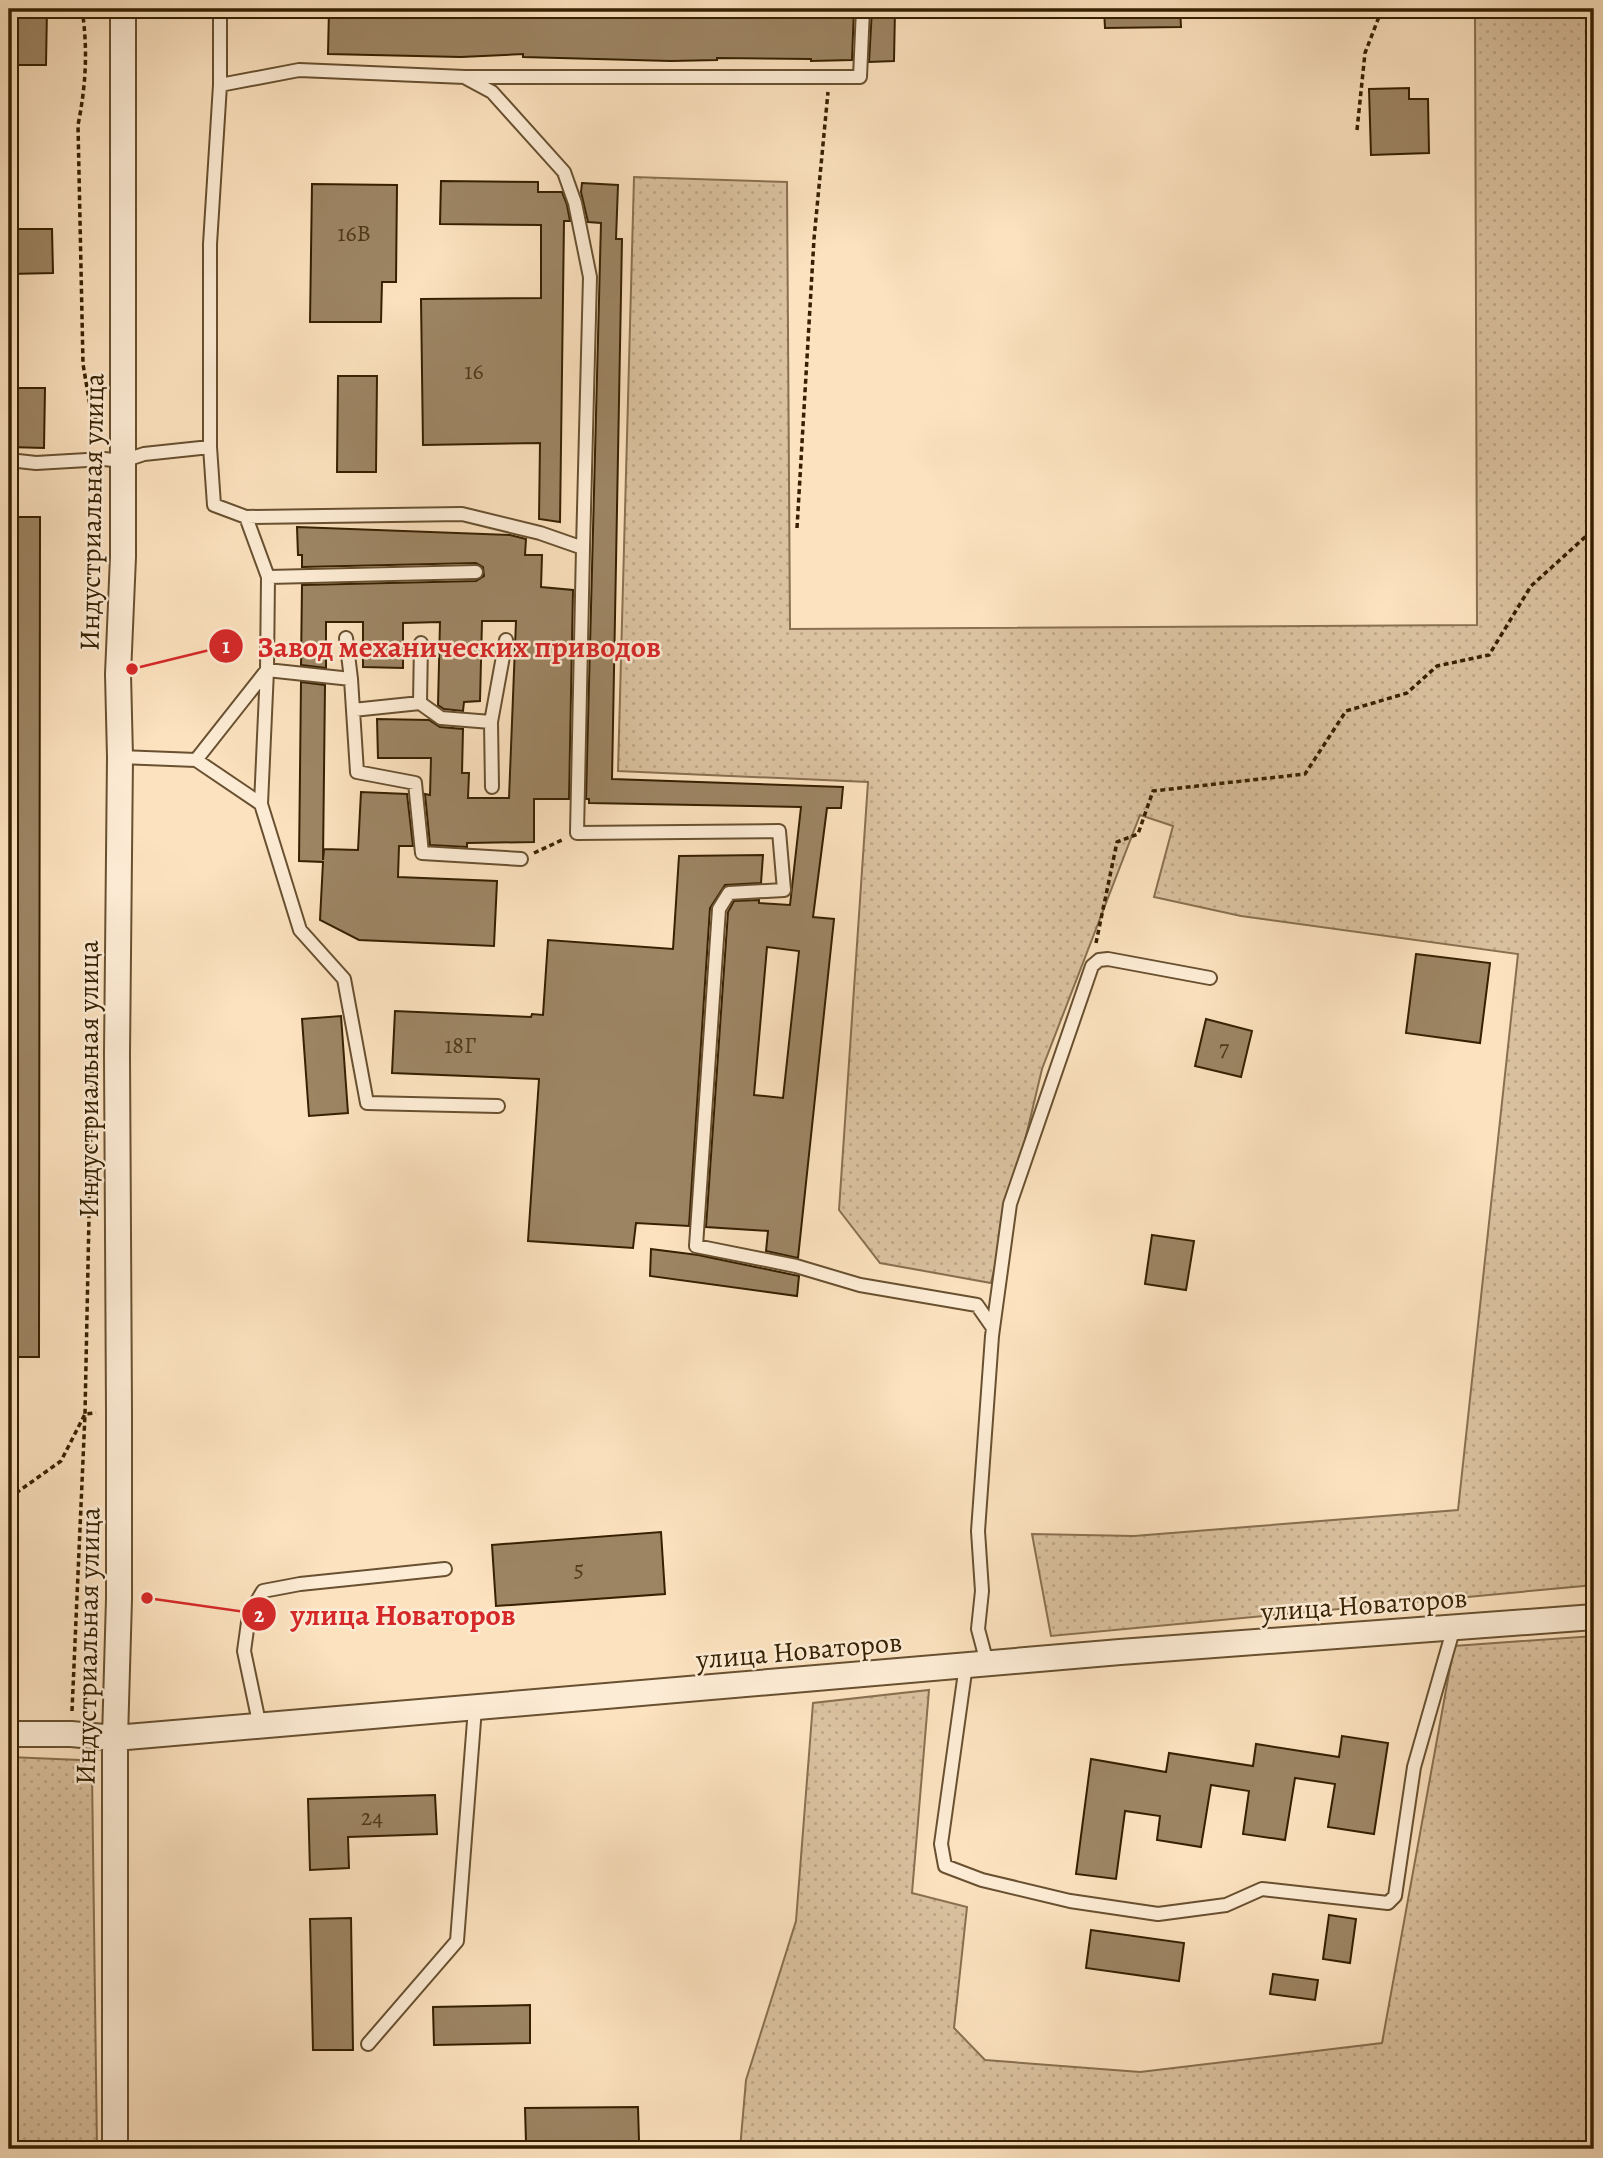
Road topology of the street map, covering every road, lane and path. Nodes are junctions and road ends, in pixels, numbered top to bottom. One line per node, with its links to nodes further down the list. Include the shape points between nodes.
1 (82, 9): 10 (path, via 85,88 78,125 83,364 90,406)
2 (123, 9): 13 (street, Индустриальная улица)
3 (220, 9): 8 (lane)
4 (863, 9): 6 (lane, via 860,76)
5 (1382, 9): 9 (path, via 1365,53)
6 (829, 76): 7 (lane); 15 (path)
7 (466, 77): 8 (lane, via 299,71); 17 (lane, via 492,92 564,172 575,203 590,278)
8 (219, 85): 11 (lane, via 210,244)
9 (1357, 130)
10 (100, 428)
11 (210, 447): 13 (lane, via 144,454); 14 (lane, via 214,505)
12 (9, 460): 13 (lane)
13 (123, 461): 28 (street, Индустриальная улица)
14 (246, 517): 17 (lane, via 462,514); 19 (lane)
15 (797, 528)
16 (1594, 529): 34 (path, via 1531,586 1489,655 1437,666 1407,693 1346,711 1304,774 1153,791 1138,834 1117,842)
17 (583, 548): 32 (lane)
18 (476, 572): 19 (lane)
19 (268, 577): 23 (lane)
20 (346, 638): 24 (lane)
21 (506, 640): 27 (lane)
22 (421, 643): 25 (lane)
23 (267, 670): 24 (lane); 29 (lane); 31 (lane)
24 (351, 679): 26 (lane)
25 (420, 703): 26 (lane); 27 (lane, via 441,718)
26 (353, 710): 33 (lane, via 357,772 415,783 422,853)
27 (491, 722): 30 (lane)
28 (120, 757): 29 (lane); 39 (street, Индустриальная улица)
29 (195, 760): 31 (lane)
30 (492, 787)
31 (261, 804): 37 (lane, via 300,930 344,979 368,1103)
32 (577, 833): 33 (path); 38 (lane, via 779,831 784,890 729,893 719,909 696,1246 796,1266 860,1285 977,1305)
33 (520, 859)
34 (1091, 966): 35 (lane, via 1108,959); 38 (lane, via 1010,1204)
35 (1210, 978)
36 (92, 1068): 40 (path)
37 (498, 1106)
38 (993, 1328): 45 (lane, via 978,1531 982,1591)
39 (119, 1411): 40 (path); 50 (street, Индустриальная улица)
40 (85, 1414): 41 (path, via 61,1461); 49 (path)
41 (9, 1498)
42 (445, 1569): 47 (lane, via 263,1591 249,1615 244,1651)
43 (1594, 1617): 44 (street, улица Новаторов)
44 (1454, 1627): 45 (street, улица Новаторов); 45 (lane, via 1414,1767 1395,1896 1388,1903 1262,1889 1226,1905 1158,1914 1070,1901 982,1880 945,1866 942,1844)
45 (977, 1664): 46 (street, улица Новаторов)
46 (475, 1708): 47 (street, улица Новаторов); 51 (lane, via 457,1941)
47 (260, 1727): 50 (street, улица Новаторов)
48 (9, 1734): 49 (street, улица Новаторов)
49 (71, 1734): 50 (street, улица Новаторов)
50 (115, 1738): 52 (street, Индустриальная улица)
51 (368, 2044)
52 (115, 2149)

